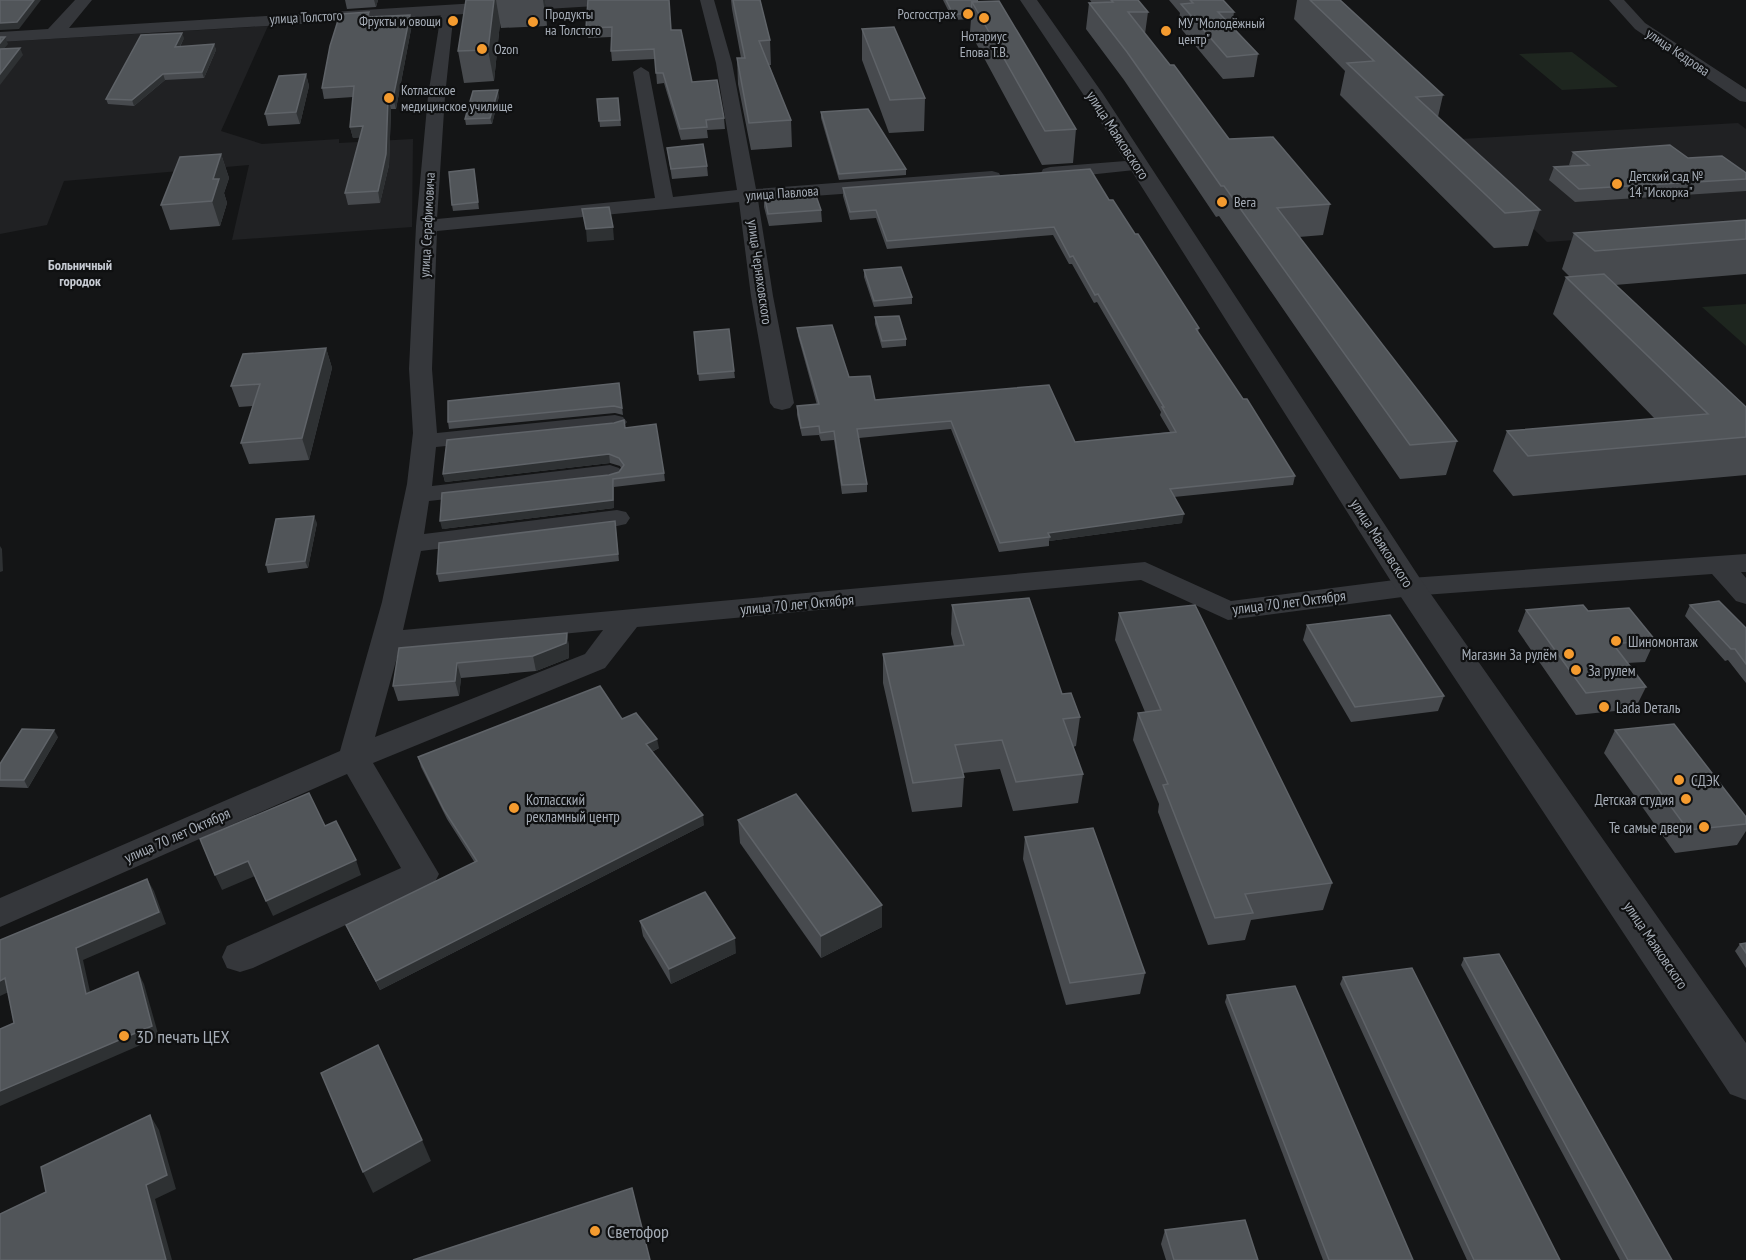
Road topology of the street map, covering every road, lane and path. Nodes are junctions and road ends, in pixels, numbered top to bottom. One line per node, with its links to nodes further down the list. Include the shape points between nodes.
1 (84, 0): 7 (street)
2 (613, 0): 6 (street, улица Толстого)
3 (707, 0): 12 (street, улица Черняховского, via 724,63)
4 (1028, 0): 11 (street, улица Маяковского)
5 (1616, 0): 10 (street, улица Кедрова, via 1640,26)
6 (447, 10): 7 (street, улица Толстого); 14 (street, улица Серафимовича)
7 (54, 33): 8 (street, улица Толстого)
8 (0, 38)
9 (641, 72): 13 (street)
10 (1746, 97)
11 (1138, 165): 12 (street, улица Павлова); 23 (street, улица Маяковского)
12 (749, 195): 13 (street, улица Павлова); 15 (street, улица Черняховского)
13 (665, 203): 14 (street, улица Павлова)
14 (426, 226): 17 (street, улица Серафимовича, via 420,365)
15 (782, 403)
16 (615, 422): 17 (street)
17 (425, 441): 19 (street, улица Серафимовича)
18 (610, 473): 19 (street)
19 (417, 495): 21 (street, улица Серафимовича)
20 (617, 518): 21 (street)
21 (408, 544): 26 (street, улица Серафимовича)
22 (1733, 564): 23 (street, улица 70 лет Октября); 24 (street)
23 (1410, 587): 25 (street, улица 70 лет Октября, via 1228,611 1145,571); 30 (street, улица Маяковского)
24 (1746, 595)
25 (627, 620): 26 (street, улица 70 лет Октября); 27 (street, улица 70 лет Октября, via 595,661)
26 (386, 641): 27 (street, улица Серафимовича)
27 (354, 758): 28 (street, улица 70 лет Октября); 29 (street, via 422,874)
28 (0, 913)
29 (240, 957)
30 (1746, 1080)

